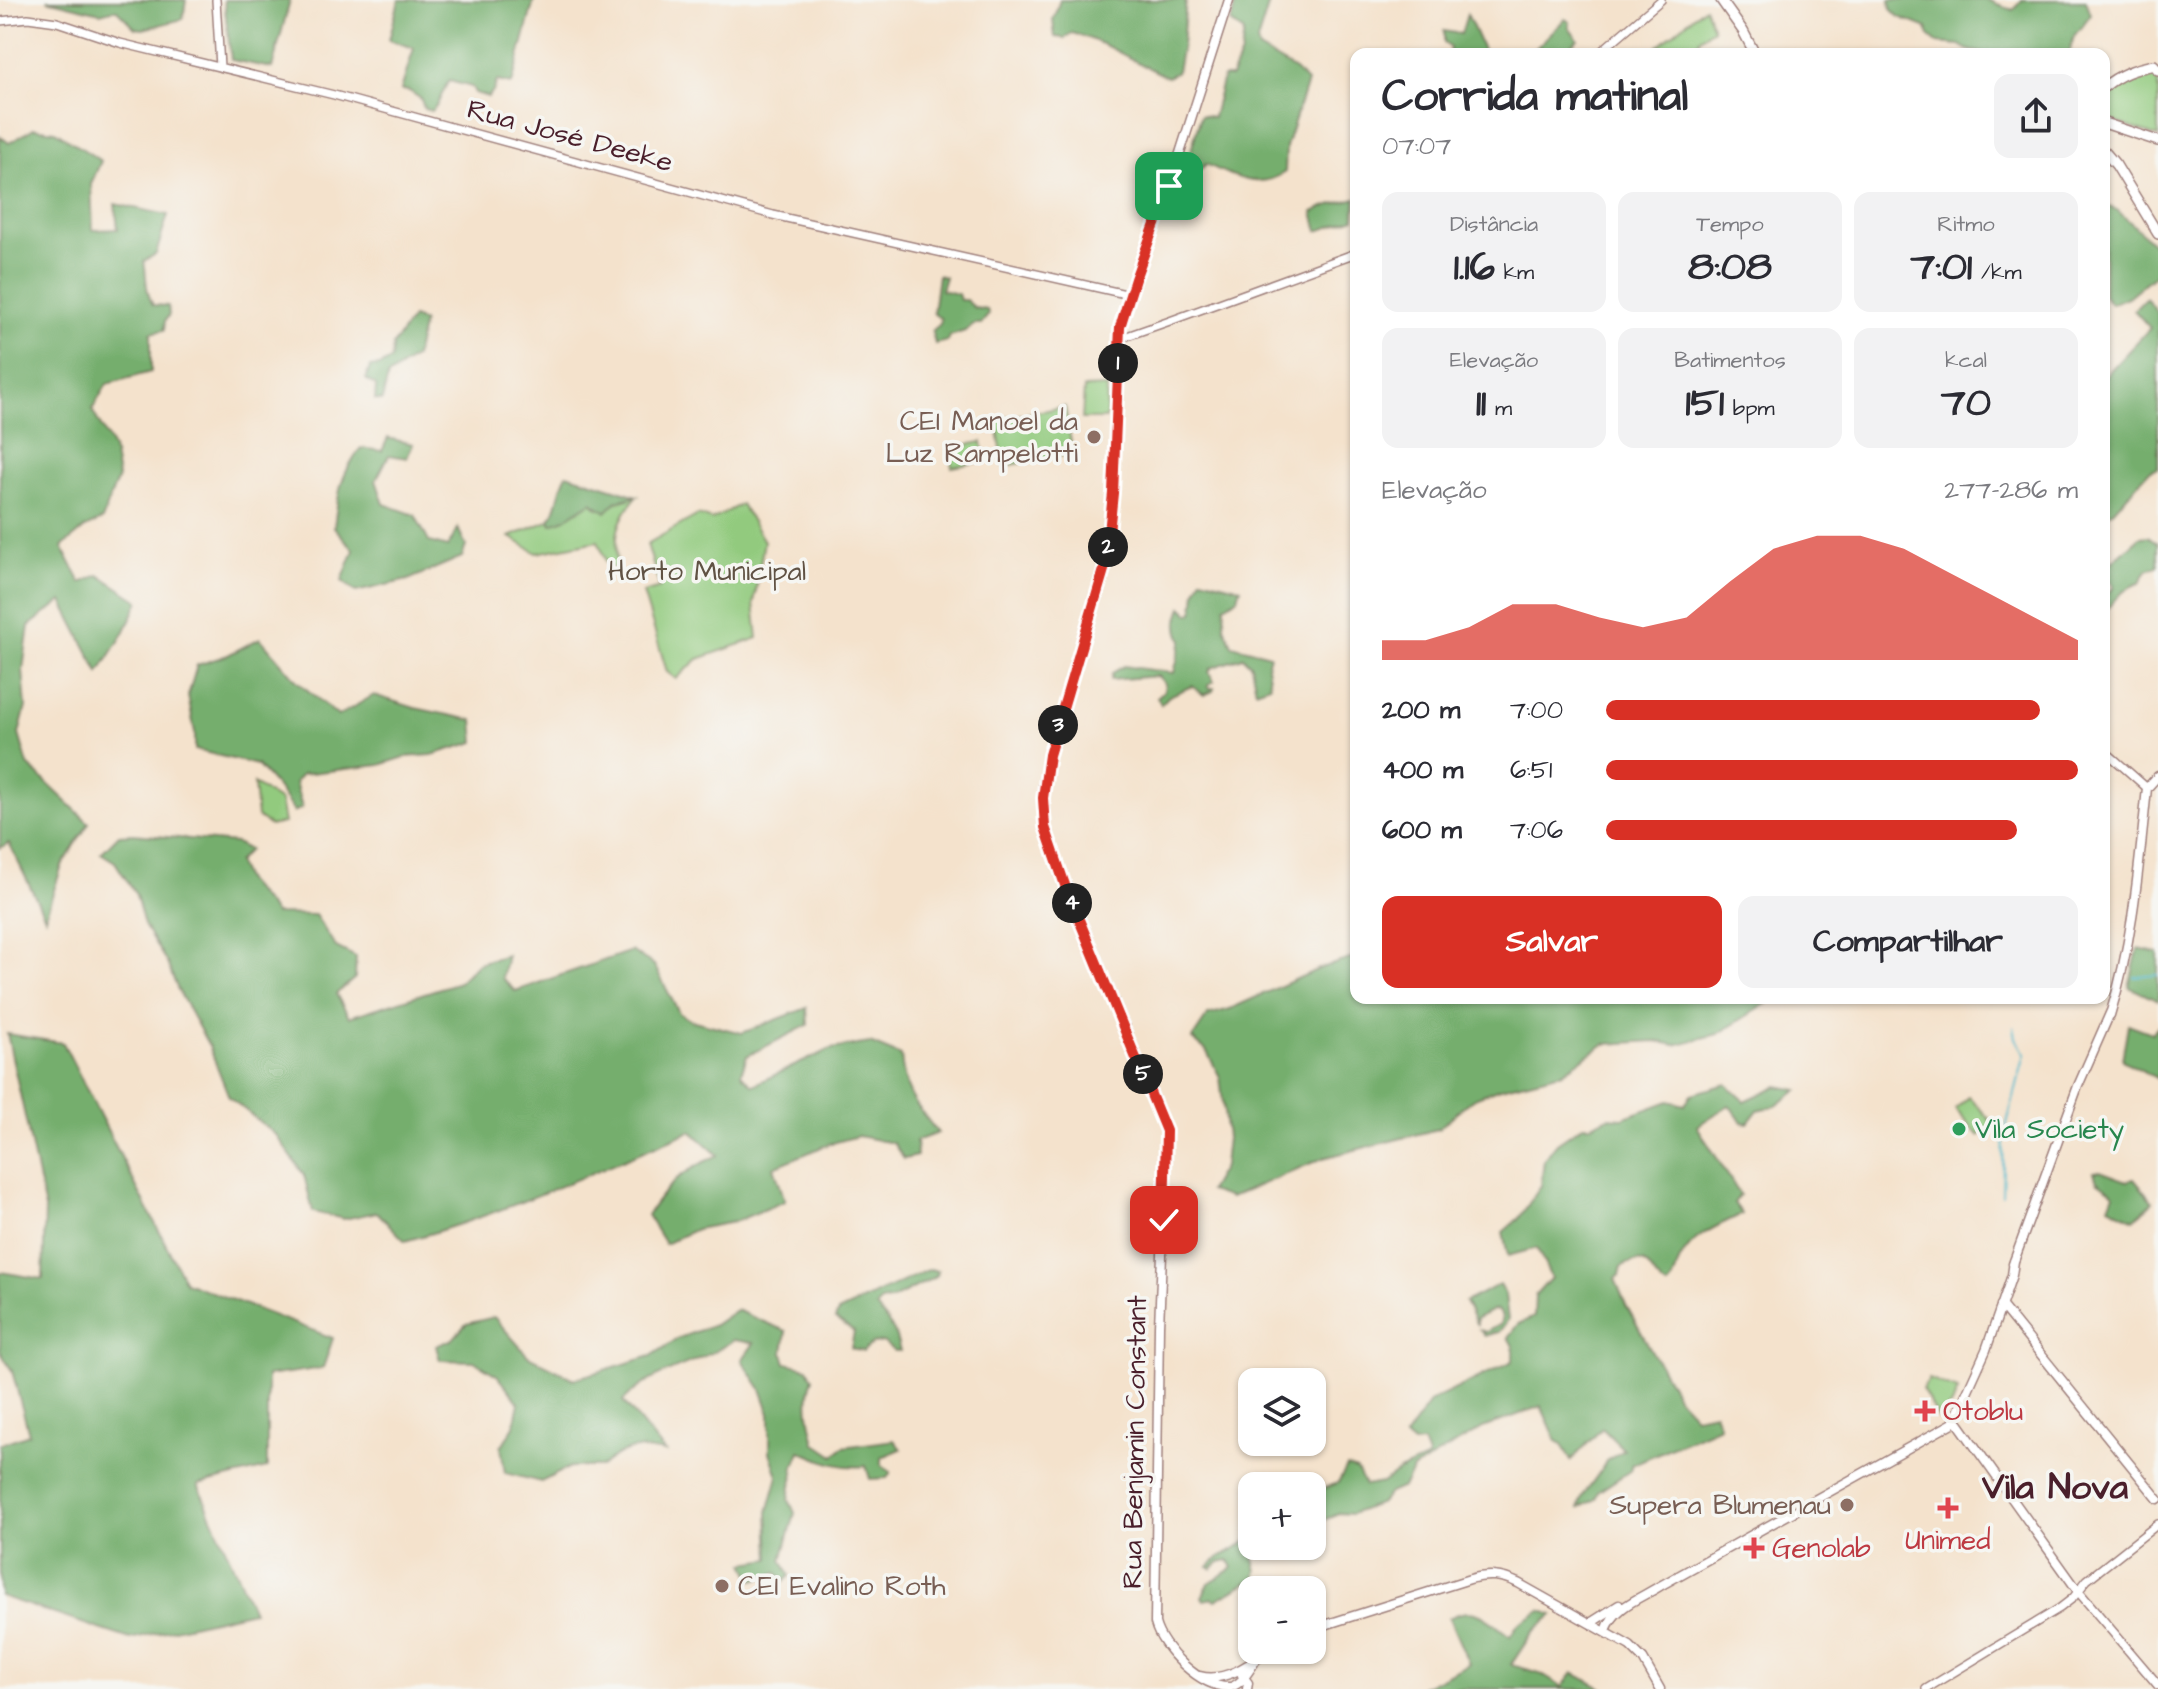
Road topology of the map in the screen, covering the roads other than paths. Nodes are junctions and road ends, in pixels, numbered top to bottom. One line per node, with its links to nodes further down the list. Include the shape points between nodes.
1 (216, 0): 8 (street)
2 (1229, 0): 16 (main road, Rua Benjamin Constant)
3 (1661, 0): 6 (street)
4 (1721, 0): 7 (main road)
5 (0, 21): 8 (street, Rua José Deeke, via 57,22)
6 (1605, 48)
7 (1752, 48)
8 (220, 67): 16 (street, Rua José Deeke, via 770,214)
9 (2157, 67): 10 (main road, via 2119,74)
10 (2110, 82)
11 (2110, 125): 12 (main road)
12 (2158, 141)
13 (2110, 158): 14 (main road)
14 (2157, 232)
15 (1350, 255): 17 (street)
16 (1130, 295): 17 (main road, Rua Benjamin Constant)
17 (1119, 336): 33 (main road, Rua Benjamin Constant, via 1106,563 1049,755 1043,798 1045,827 1066,888 1166,1131 1153,1606 1161,1641)
18 (2110, 755): 20 (street)
19 (2158, 776): 20 (main road)
20 (2147, 788): 21 (main road, via 2123,972)
21 (2000, 1303): 22 (main road); 23 (main road)
22 (1956, 1420): 25 (main road); 26 (main road)
23 (2158, 1499)
24 (2158, 1524): 26 (street)
25 (1660, 1586): 27 (main road); 29 (main road, via 1618,1612)
26 (2078, 1591): 36 (main road); 39 (street, via 2060,1608)
27 (1592, 1622): 28 (main road, via 1510,1579 1486,1575); 29 (main road)
28 (1326, 1625)
29 (1606, 1631): 38 (main road, via 1636,1650)
30 (1248, 1664): 32 (main road)
31 (1255, 1664): 35 (main road)
32 (1234, 1671): 34 (main road); 35 (main road)
33 (1192, 1673): 34 (main road); 37 (main road, Rua Benjamin Constant)
34 (1224, 1676): 37 (main road)
35 (1248, 1684): 37 (main road)
36 (2158, 1685)
37 (1222, 1688)
38 (1660, 1689)
39 (1926, 1689)

